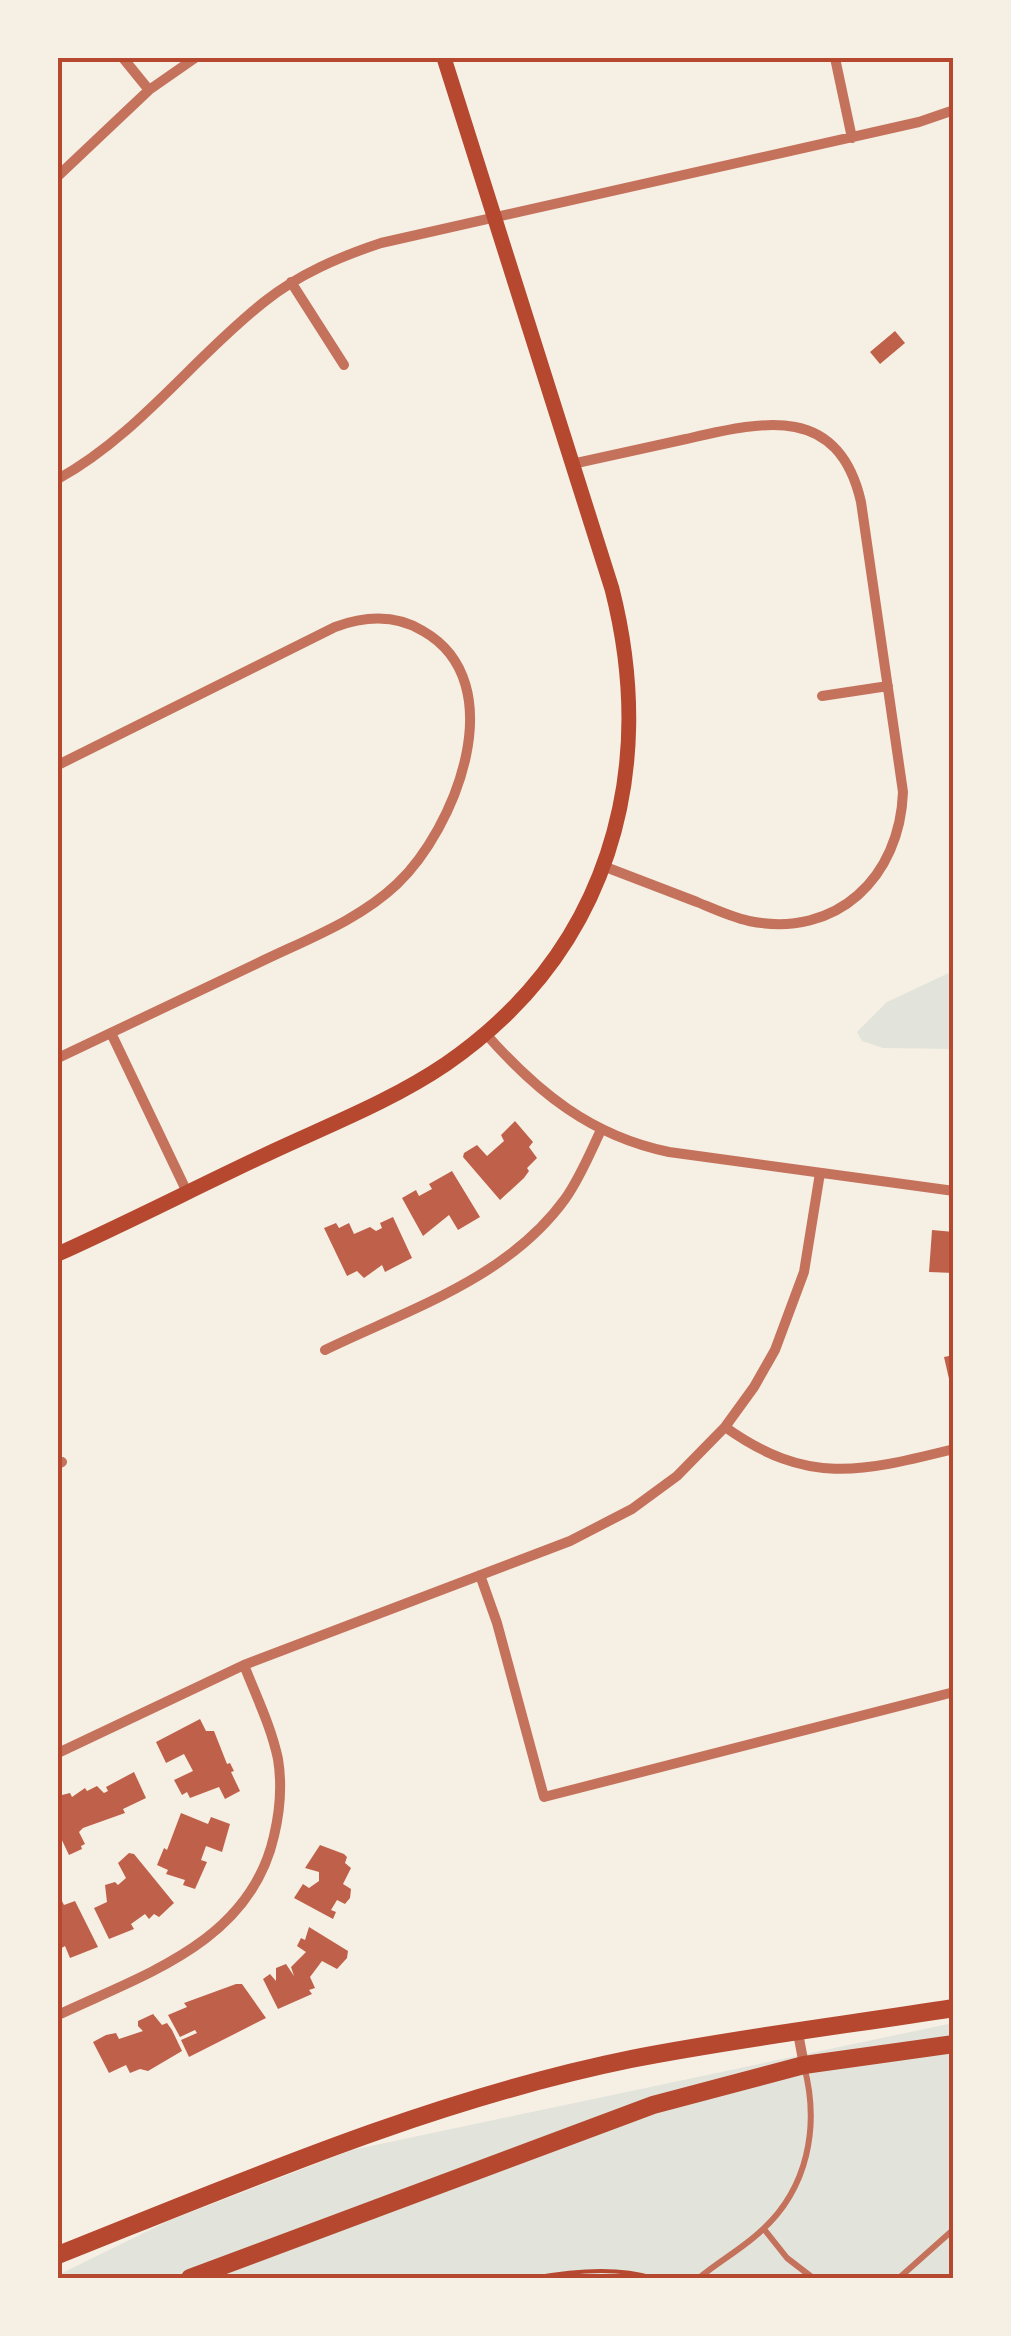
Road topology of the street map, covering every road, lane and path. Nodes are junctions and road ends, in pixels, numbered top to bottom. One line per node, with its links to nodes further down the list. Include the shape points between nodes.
1 (123, 58): 5 (street)
2 (195, 58): 5 (street)
3 (444, 58): 9 (main road)
4 (834, 58): 7 (street)
5 (149, 90): 8 (street)
6 (954, 110): 7 (street)
7 (852, 138): 9 (street)
8 (58, 176)
9 (494, 217): 10 (street, via 381,242); 12 (main road)
10 (291, 282): 11 (street); 13 (street, via 150,412)
11 (344, 365)
12 (572, 464): 14 (street, via 756,424 785,424 824,441 858,487); 17 (main road, via 612,589 630,682 628,770)
13 (58, 479)
14 (888, 686): 15 (street); 17 (street, via 903,792 899,831 883,868 857,897 810,920 745,920)
15 (822, 696)
16 (58, 765): 18 (street, via 363,619 392,619 432,636 459,668 468,696 468,742 457,790 428,847 397,884 345,921)
17 (603, 866): 19 (main road, via 544,971)
18 (111, 1033): 20 (street); 24 (street)
19 (486, 1033): 21 (street, via 552,1100); 24 (main road, via 405,1088)
20 (58, 1058)
21 (600, 1130): 22 (street, via 655,1149); 26 (street, via 566,1198 522,1247 466,1282)
22 (820, 1173): 23 (street); 27 (street, via 791,1312 761,1375)
23 (954, 1191)
24 (187, 1192): 25 (main road)
25 (58, 1254)
26 (325, 1350)
27 (724, 1427): 28 (street, via 770,1454 820,1469 873,1468); 29 (street, via 677,1476 632,1509)
28 (954, 1449)
29 (480, 1575): 30 (street); 31 (street, via 544,1797)
30 (244, 1665): 32 (street); 34 (street, via 279,1768 278,1821 262,1871 234,1915 194,1950)
31 (954, 1692)
32 (58, 1754)
33 (954, 2008): 35 (main road)
34 (58, 2015)
35 (798, 2033): 37 (street); 40 (main road, via 631,2059 477,2100)
36 (954, 2044): 37 (main road)
37 (804, 2065): 38 (lane, via 811,2146 788,2201); 41 (main road, via 652,2104)
38 (764, 2229): 44 (lane); 45 (lane)
39 (954, 2229): 46 (lane)
40 (58, 2255)
41 (190, 2278)
42 (534, 2278): 43 (path, via 564,2272)
43 (653, 2278)
44 (699, 2278)
45 (812, 2278)
46 (899, 2278)

